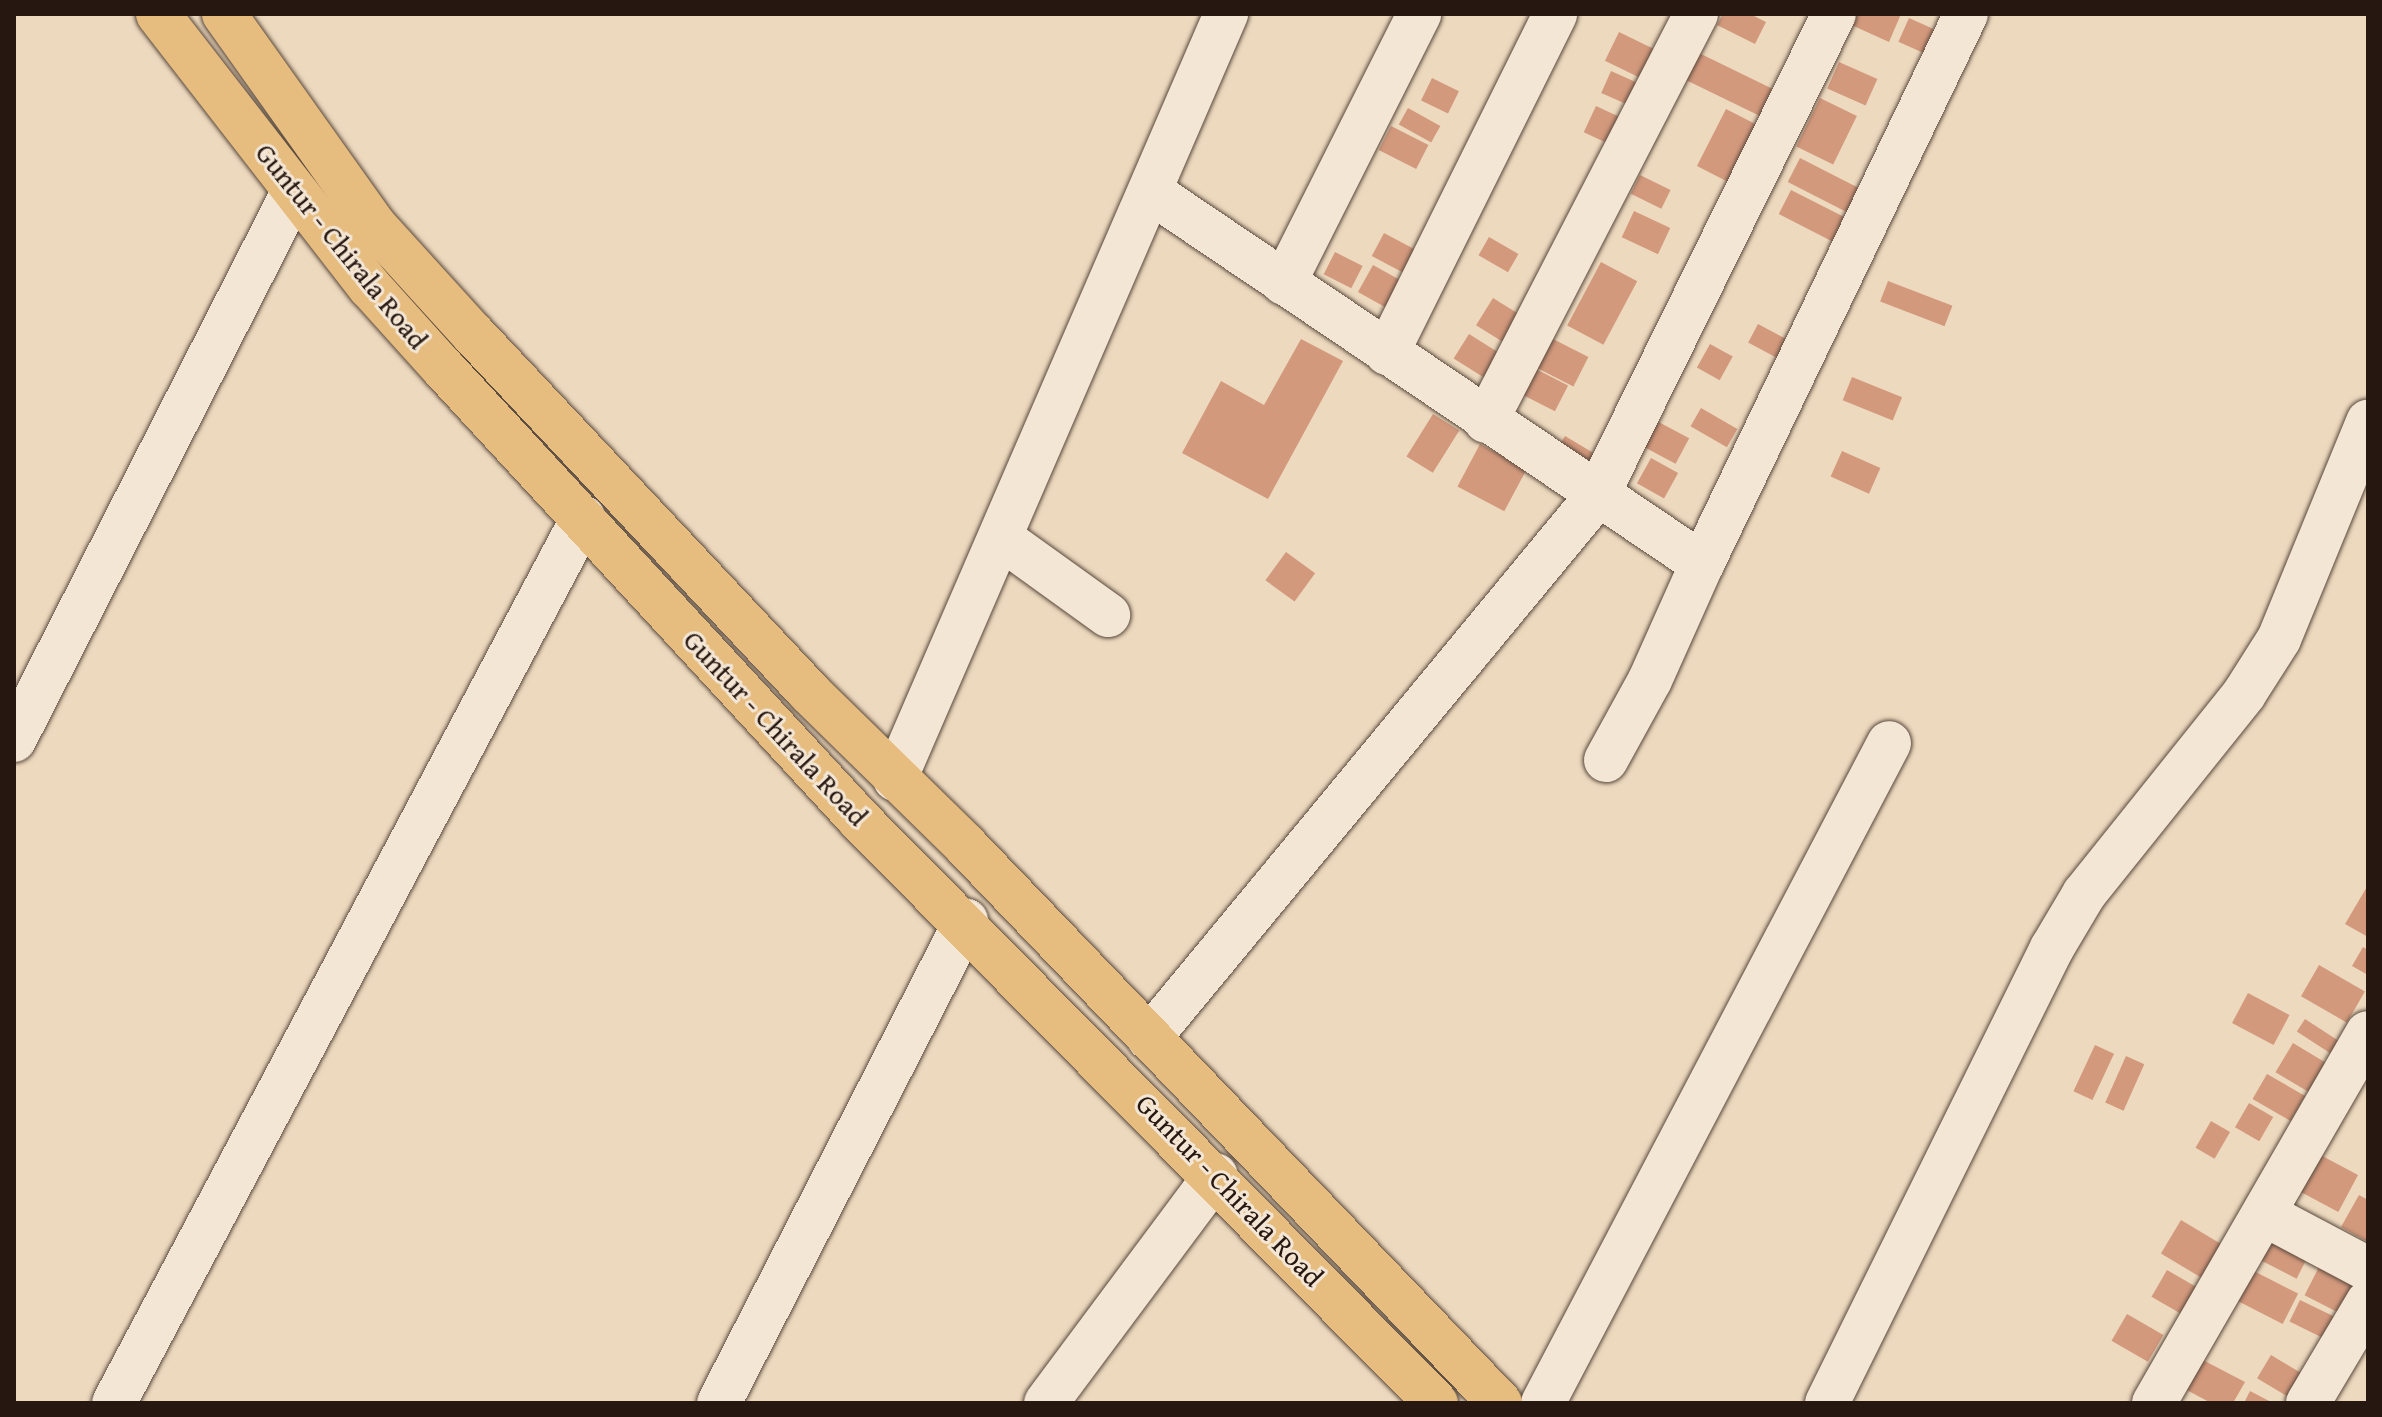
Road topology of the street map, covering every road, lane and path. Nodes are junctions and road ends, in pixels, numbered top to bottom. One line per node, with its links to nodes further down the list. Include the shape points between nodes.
1 (158, 14): 9 (main road, Guntur - Chirala Road)
2 (224, 14): 23 (main road, Guntur - Chirala Road, via 374,225)
3 (1226, 14): 10 (street)
4 (1419, 14): 11 (street)
5 (1555, 14): 12 (street)
6 (1696, 14): 13 (street)
7 (1834, 14): 15 (street)
8 (1966, 14): 18 (street)
9 (294, 191): 16 (main road, Guntur - Chirala Road, via 370,287); 20 (street)
10 (1151, 192): 11 (street); 17 (street)
11 (1284, 283): 12 (street)
12 (1387, 353): 13 (street)
13 (1486, 421): 15 (street)
14 (2368, 422): 37 (street, via 2279,639 2226,717 2084,894 2052,948)
15 (1597, 496): 18 (street); 26 (street)
16 (583, 518): 24 (main road, Guntur - Chirala Road, via 859,819); 31 (street)
17 (1001, 538): 19 (street); 23 (street)
18 (1702, 564): 22 (street)
19 (1108, 615)
20 (14, 740)
21 (1889, 743): 36 (street)
22 (1606, 760)
23 (895, 779): 26 (main road, Guntur - Chirala Road)
24 (966, 921): 27 (main road, Guntur - Chirala Road); 32 (street)
25 (2368, 1033): 28 (street)
26 (1149, 1038): 35 (main road, Guntur - Chirala Road)
27 (1216, 1175): 33 (street); 34 (main road, Guntur - Chirala Road)
28 (2264, 1214): 29 (street); 38 (street)
29 (2368, 1269)
30 (2368, 1302): 39 (street)
31 (114, 1403)
32 (719, 1403)
33 (1046, 1403)
34 (1436, 1403)
35 (1500, 1403)
36 (1543, 1403)
37 (1827, 1403)
38 (2154, 1403)
39 (2308, 1403)

